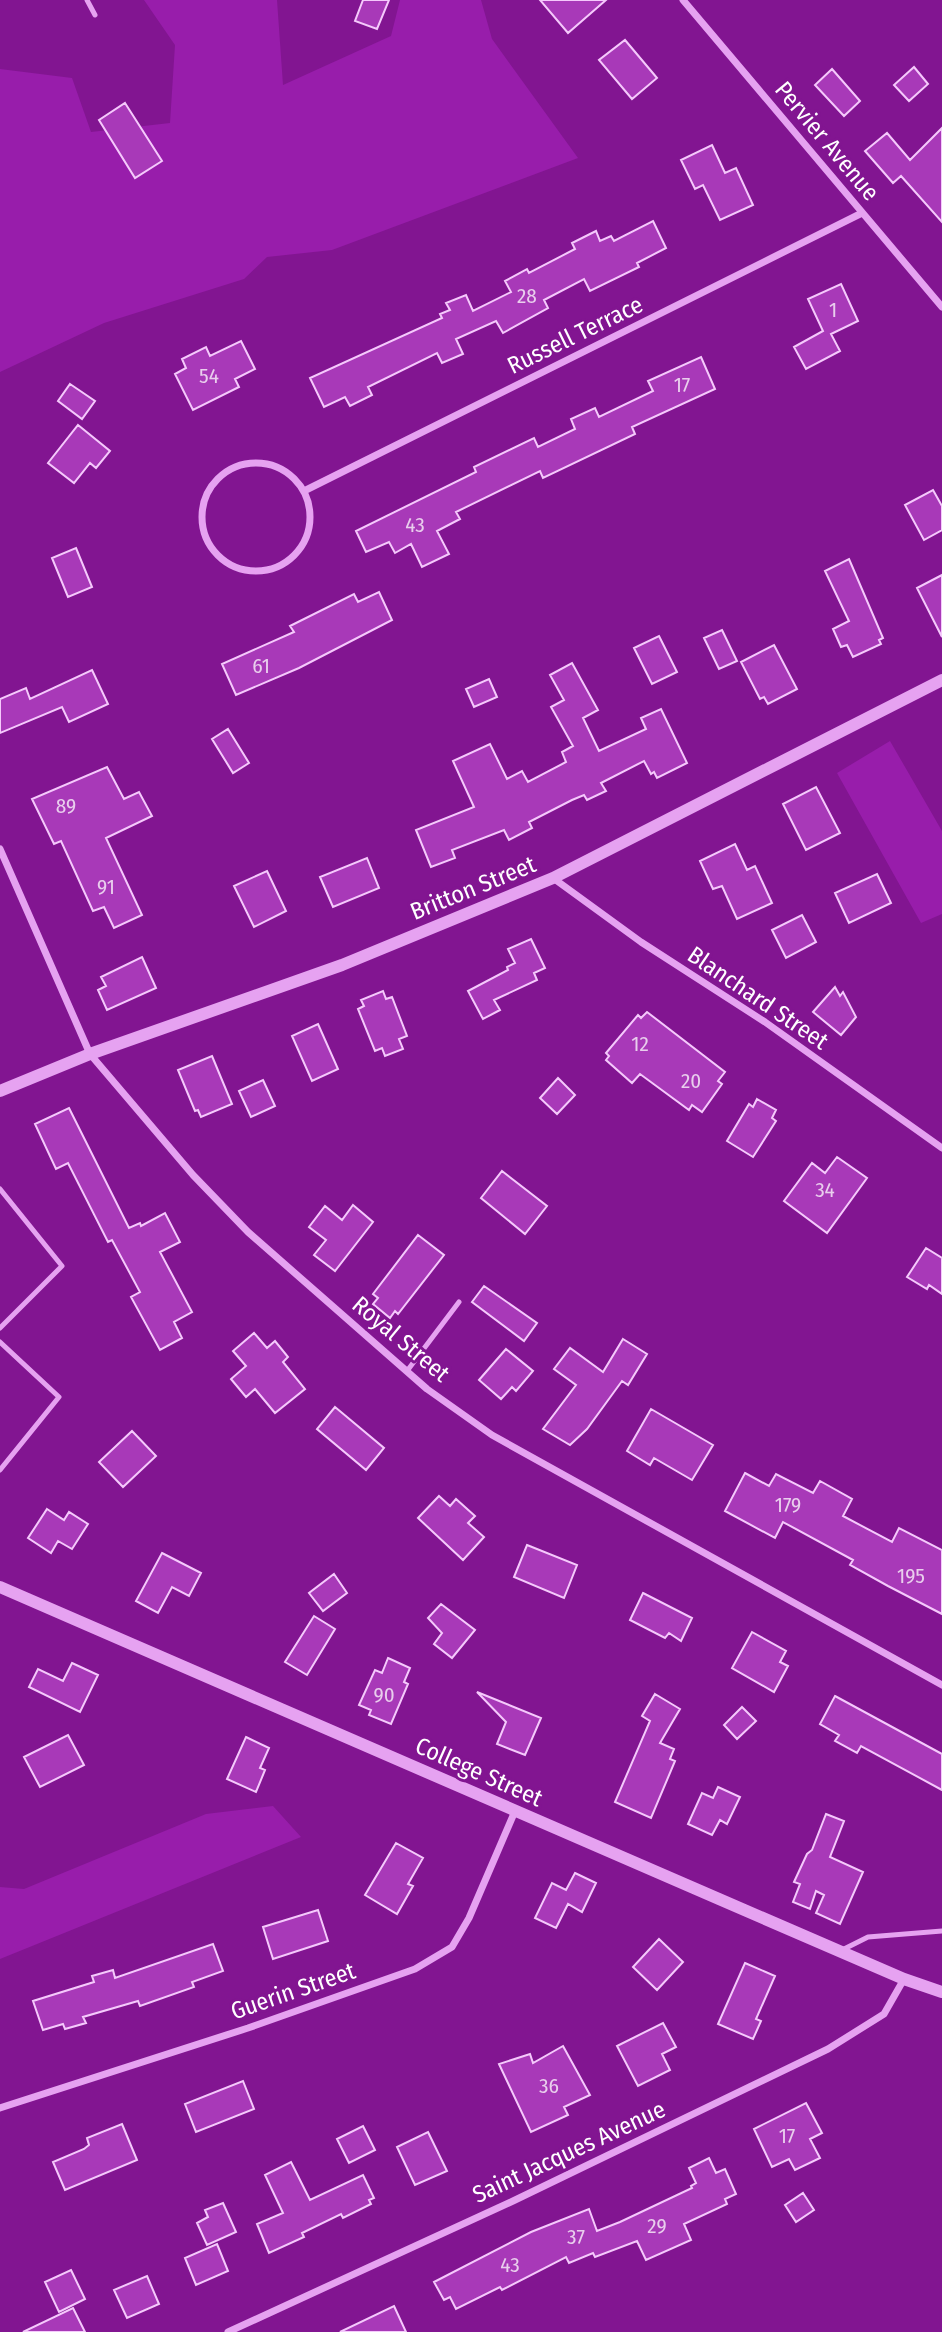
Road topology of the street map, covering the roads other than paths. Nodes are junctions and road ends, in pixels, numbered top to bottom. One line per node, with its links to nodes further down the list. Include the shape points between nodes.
1 (87, 0): 3 (lane)
2 (683, 0): 4 (street, Pervier Avenue)
3 (95, 15)
4 (862, 213): 5 (street, Pervier Avenue); 6 (street, Russell Terrace)
5 (942, 307)
6 (304, 491): 6 (street, via 310,526 293,558 260,572 226,563 213,551 202,517 213,484 226,472 261,463 293,477)
7 (942, 680): 9 (street, Britton Street)
8 (0, 849): 10 (street, Royal Street)
9 (553, 878): 10 (street, Britton Street, via 342,965); 12 (street, Blanchard Street)
10 (90, 1054): 11 (street, Britton Street); 17 (street, Royal Street, via 248,1232)
11 (0, 1091)
12 (942, 1148)
13 (0, 1189): 15 (lane, via 62,1266)
14 (459, 1302): 17 (lane)
15 (0, 1328)
16 (0, 1342): 18 (lane, via 59,1398)
17 (407, 1371): 20 (street, Royal Street, via 492,1435)
18 (0, 1470)
19 (0, 1587): 21 (street, College Street)
20 (942, 1685)
21 (515, 1811): 23 (street, College Street); 26 (street, Guerin Street, via 470,1918 452,1947 415,1969)
22 (942, 1930): 23 (lane, via 868,1937)
23 (840, 1951): 24 (street, College Street)
24 (904, 1979): 25 (street, College Street); 27 (street, Saint Jacques Avenue, via 884,2014 828,2049)
25 (942, 1992)
26 (0, 2108)
27 (228, 2332)

